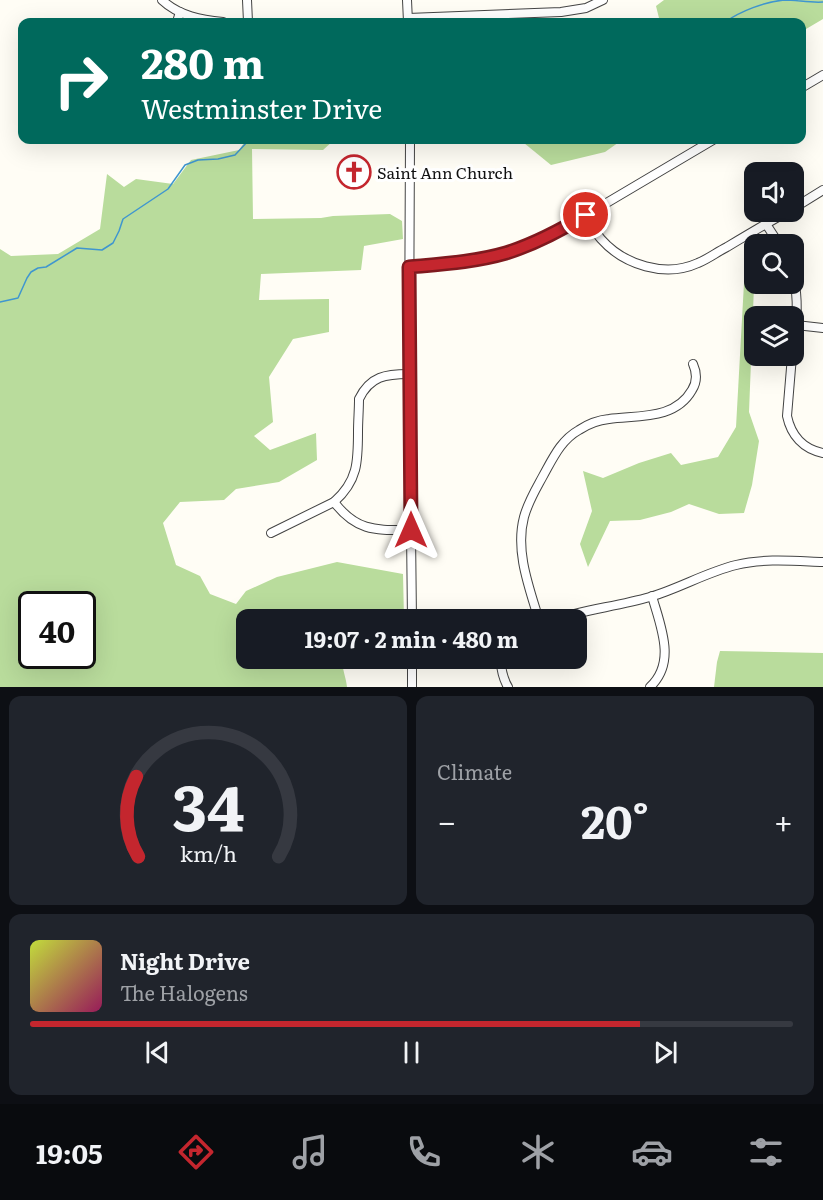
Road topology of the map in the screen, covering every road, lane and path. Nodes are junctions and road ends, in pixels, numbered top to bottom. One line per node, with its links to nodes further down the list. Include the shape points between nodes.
1 (162, 0): 5 (street)
2 (247, 0): 8 (street)
3 (407, 0): 9 (street)
4 (603, 0): 10 (street, via 586,8 561,12)
5 (180, 12): 6 (street); 7 (street)
6 (178, 18)
7 (199, 18)
8 (248, 18)
9 (408, 18)
10 (446, 18)
11 (823, 75): 12 (street)
12 (806, 85)
13 (410, 144): 21 (street)
14 (706, 144): 17 (street)
15 (823, 190): 16 (street)
16 (804, 202)
17 (586, 215): 19 (street, via 602,240 621,257 662,269 699,263); 21 (street, via 507,252)
18 (770, 222): 19 (street)
19 (766, 224): 20 (street)
20 (772, 234)
21 (409, 267): 26 (street)
22 (804, 327): 23 (street)
23 (823, 328)
24 (693, 364): 34 (street, via 695,384 676,407 652,416 590,424 564,442 554,456 522,524 523,561)
25 (791, 366): 27 (street, via 788,422 803,444)
26 (409, 374): 28 (street, via 378,378 363,391 359,399 358,460 354,475); 29 (street)
27 (823, 453)
28 (334, 502): 29 (street, via 354,522 367,528); 30 (street)
29 (411, 530): 33 (street)
30 (271, 533)
31 (823, 562): 32 (street, via 736,565)
32 (652, 596): 35 (street); 40 (street, via 666,648 660,673)
33 (412, 609)
34 (536, 609)
35 (587, 611)
36 (412, 669): 38 (street)
37 (501, 669): 39 (street)
38 (412, 687)
39 (508, 687)
40 (650, 687)

